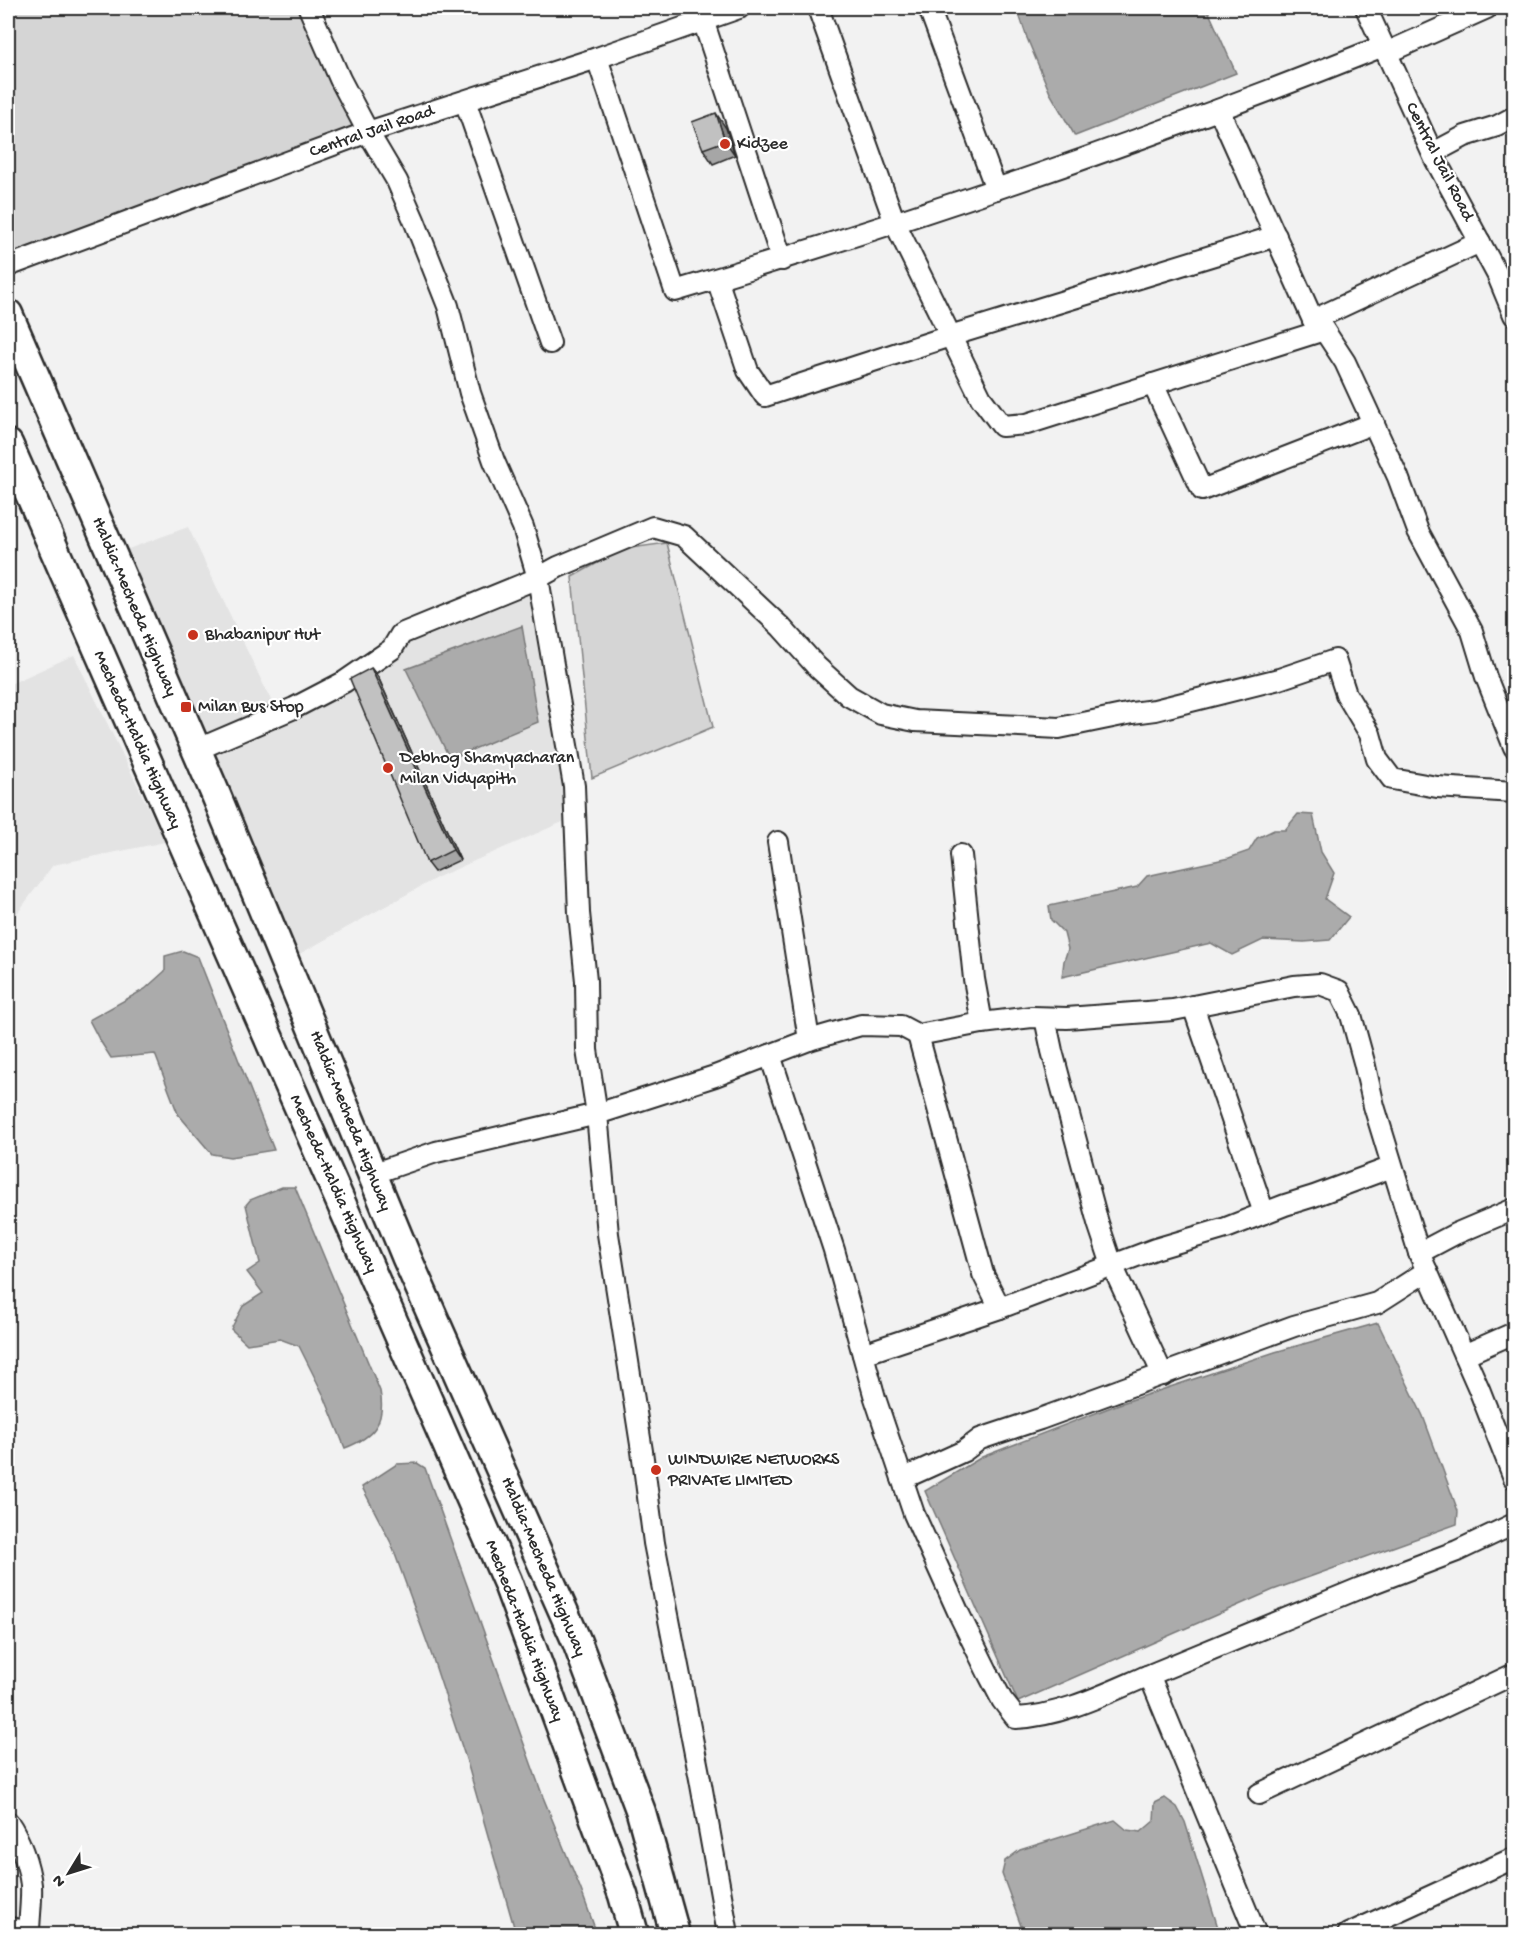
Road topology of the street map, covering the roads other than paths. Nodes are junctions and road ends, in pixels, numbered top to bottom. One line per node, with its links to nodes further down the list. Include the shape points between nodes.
1 (309, 8): 13 (street)
2 (739, 8): 7 (street, Central Jail Road)
3 (818, 8): 16 (street)
4 (929, 8): 15 (street)
5 (1366, 8): 8 (street, Central Jail Road)
6 (1487, 8): 8 (street)
7 (703, 20): 9 (street, Central Jail Road); 19 (street)
8 (1384, 50): 11 (street); 14 (street, Central Jail Road)
9 (597, 58): 10 (street, Central Jail Road); 21 (street, via 675,291)
10 (465, 101): 13 (street, Central Jail Road); 26 (street)
11 (1219, 110): 15 (street); 17 (street)
12 (1515, 117): 14 (street)
13 (368, 132): 20 (street, Central Jail Road); 30 (street, via 397,181 448,306 470,393 523,527)
14 (1433, 153): 18 (street, Central Jail Road)
15 (996, 189): 16 (street)
16 (895, 223): 19 (street); 25 (street)
17 (1276, 236): 24 (street); 25 (street)
18 (1480, 243): 23 (street, Central Jail Road); 24 (street)
19 (782, 260): 21 (street)
20 (8, 266)
21 (717, 279): 25 (street, via 748,371 765,396)
22 (8, 314): 32 (highway, Haldia-Mecheda Highway)
23 (1515, 315)
24 (1318, 325): 27 (street); 28 (street, via 1345,362)
25 (950, 336): 27 (street, via 981,398 1002,426 1027,424)
26 (550, 343)
27 (1152, 384): 28 (street, via 1202,490)
28 (1374, 423): 31 (street, via 1418,531 1472,631)
29 (8, 444): 64 (highway, Mecheda-Haldia Highway, via 507,1581 623,1895)
30 (538, 578): 32 (street, via 401,634 392,649 344,682); 33 (street, via 653,527 684,536 849,696 881,714 915,721 1059,728 1155,710 1279,679 1335,660 1346,694 1370,734 1377,759 1392,780); 42 (street, via 574,786 587,1050)
31 (1515, 747)
32 (196, 750): 44 (highway, Haldia-Mecheda Highway)
33 (1515, 792)
34 (778, 842): 40 (street)
35 (961, 855): 38 (street)
36 (1193, 1006): 37 (street); 43 (street, via 1294,986 1320,984 1339,991 1351,1015); 46 (street)
37 (1045, 1018): 38 (street); 48 (street)
38 (982, 1023): 39 (street)
39 (918, 1035): 40 (street, via 901,1026 861,1025); 49 (street, via 984,1274)
40 (809, 1040): 41 (street)
41 (770, 1055): 42 (street); 51 (street, via 834,1250)
42 (597, 1114): 44 (street, via 436,1152); 66 (street, via 608,1234 654,1543)
43 (1392, 1167): 46 (street); 47 (street)
44 (372, 1174): 65 (highway, Haldia-Mecheda Highway, via 577,1642 640,1812)
45 (1515, 1209): 47 (street, via 1455,1234)
46 (1264, 1213): 48 (street)
47 (1423, 1262): 52 (street); 53 (street, via 1377,1303 1294,1326)
48 (1112, 1264): 49 (street); 53 (street)
49 (1000, 1308): 51 (street)
50 (1515, 1333): 52 (street)
51 (863, 1354): 55 (street)
52 (1464, 1355): 54 (street)
53 (1162, 1374): 55 (street, via 980,1439)
54 (1513, 1471)
55 (902, 1479): 58 (street, via 960,1616 1002,1700 1016,1718 1036,1717 1073,1706)
56 (1515, 1524): 58 (street)
57 (1515, 1674): 59 (street)
58 (1147, 1676): 67 (street)
59 (1259, 1794)
60 (8, 1822): 63 (street, via 22,1849 31,1884)
61 (1515, 1858): 68 (street)
62 (8, 1927): 63 (street)
63 (30, 1934)
64 (634, 1935)
65 (675, 1935)
66 (728, 1935)
67 (1256, 1935)
68 (1348, 1935)

